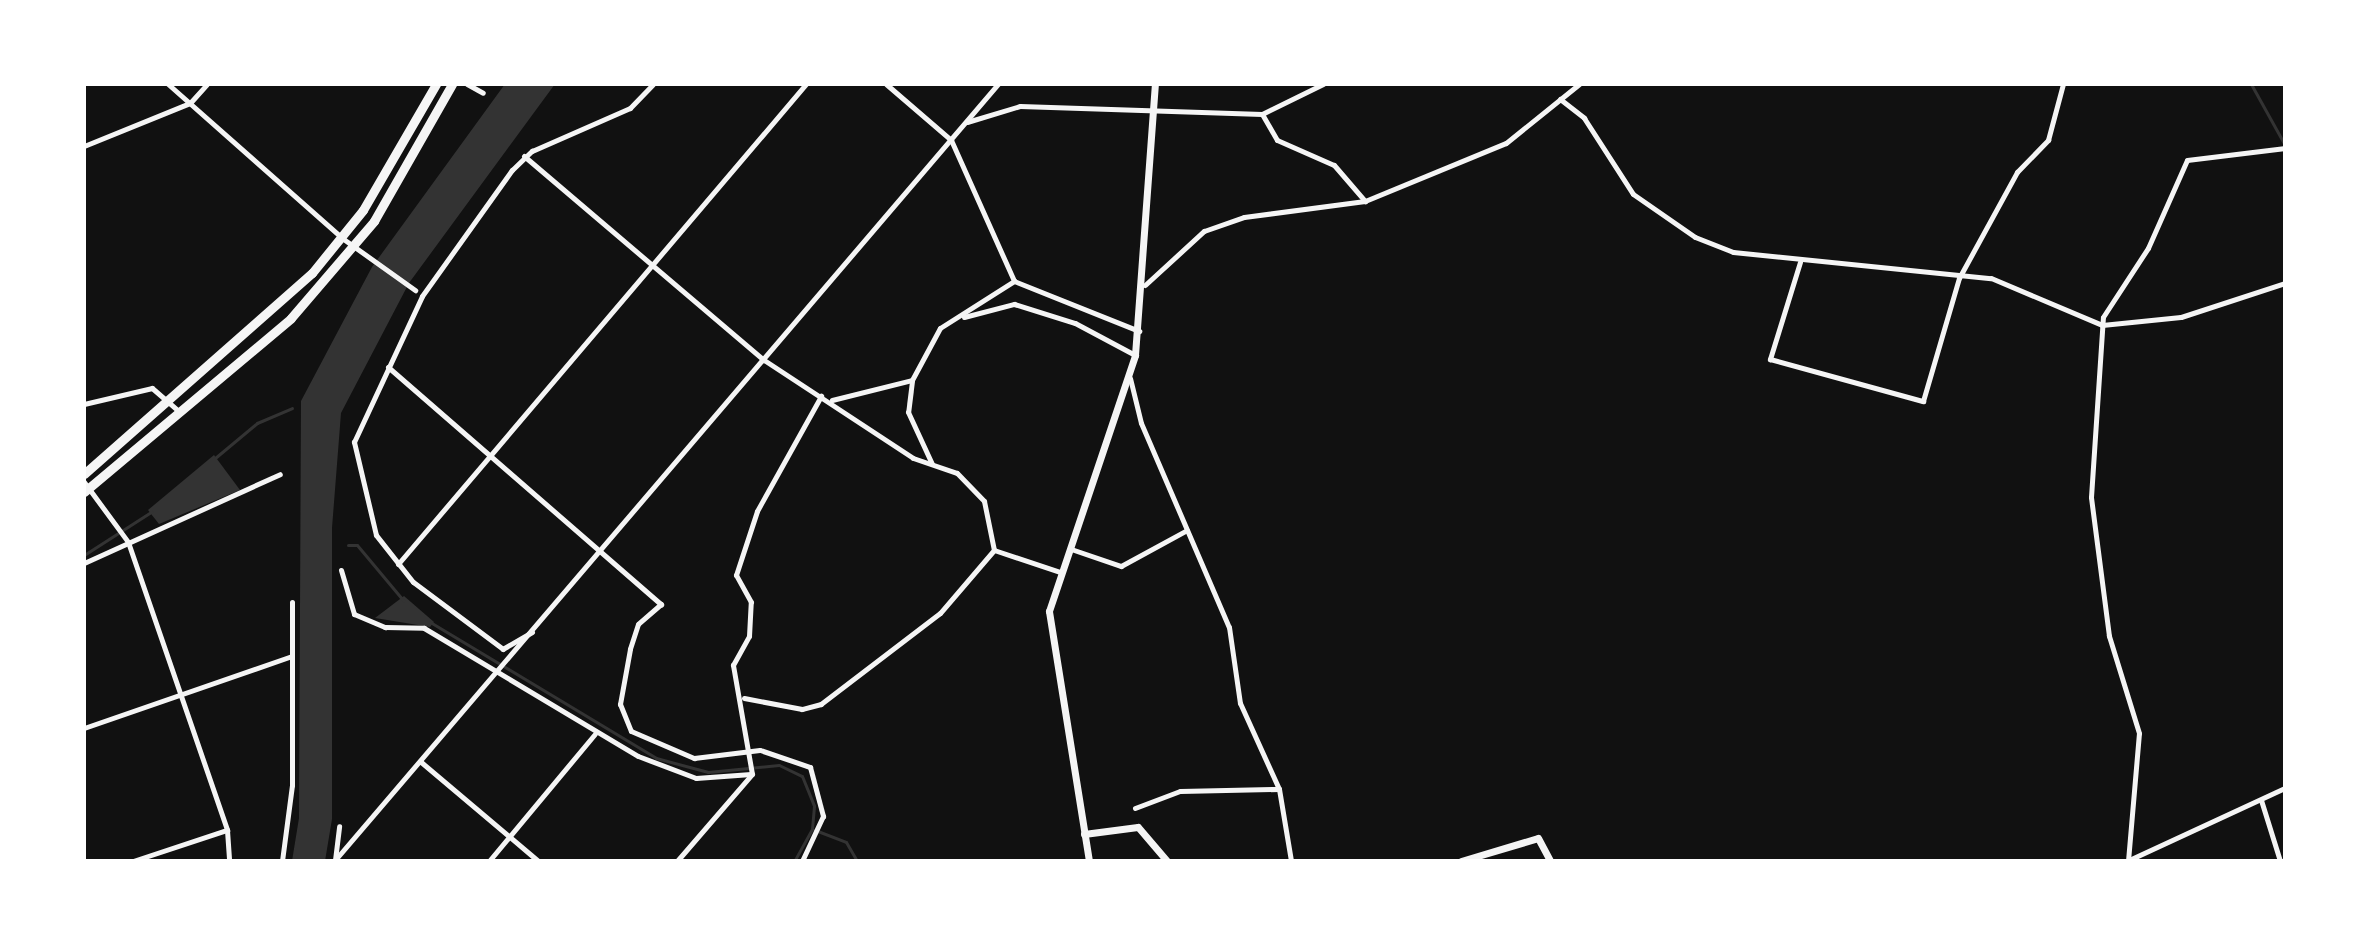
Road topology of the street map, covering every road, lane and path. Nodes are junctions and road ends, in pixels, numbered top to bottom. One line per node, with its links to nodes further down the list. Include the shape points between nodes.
1 (168, 84): 16 (street)
2 (207, 84): 16 (street)
3 (436, 84): 25 (highway, via 411,135)
4 (452, 84): 26 (highway, via 424,142)
5 (467, 84): 14 (street)
6 (653, 84): 23 (street, via 630,108)
7 (806, 84): 28 (street)
8 (886, 84): 20 (street)
9 (998, 84): 19 (street)
10 (1155, 84): 17 (street)
11 (1323, 84): 18 (street)
12 (1579, 84): 15 (street)
13 (2063, 84): 29 (street, via 2048,140 2017,172)
14 (483, 93)
15 (1560, 99): 24 (street, via 1506,143); 27 (street, via 1584,118 1615,172 1647,205 1705,242)
16 (190, 103): 21 (street); 25 (street)
17 (1154, 109): 18 (street); 19 (street, via 1020,106); 32 (street)
18 (1262, 114): 24 (street, via 1277,140 1334,165)
19 (966, 122): 20 (street)
20 (951, 140): 30 (street); 38 (street)
21 (84, 146)
22 (2285, 148): 35 (street, via 2187,160 2148,248 2116,291)
23 (524, 156): 28 (street); 39 (street, via 422,296)
24 (1365, 201): 32 (street, via 1244,217 1204,231)
25 (342, 238): 26 (street); 44 (highway)
26 (353, 247): 33 (street); 46 (highway, via 291,318)
27 (1800, 262): 29 (street); 29 (street, via 1770,359 1923,401)
28 (652, 266): 38 (street); 47 (street)
29 (1959, 278): 35 (street, via 1991,278)
30 (1014, 281): 34 (street); 36 (street)
31 (2285, 283): 35 (street, via 2181,317)
32 (1145, 285): 36 (street)
33 (414, 289)
34 (959, 319): 37 (street, via 1014,304 1075,323); 41 (street, via 932,337)
35 (2102, 325): 93 (street, via 2091,497 2109,636 2139,733 2137,788 2125,840)
36 (1140, 332): 37 (street)
37 (1135, 355): 40 (street)
38 (764, 360): 42 (street); 54 (street)
39 (388, 367): 47 (street); 58 (street, via 354,447 374,530)
40 (1130, 378): 52 (street); 55 (street)
41 (912, 380): 43 (street); 48 (street, via 908,412)
42 (821, 396): 43 (street); 66 (street, via 762,498 736,575 751,602 747,641 733,665)
43 (828, 400): 48 (street)
44 (169, 401): 45 (street, via 152,388); 46 (street); 49 (highway)
45 (84, 404)
46 (182, 415): 51 (highway)
47 (491, 453): 54 (street); 58 (street)
48 (932, 464): 56 (street, via 976,489 990,515)
49 (84, 474)
50 (280, 474): 53 (street, via 222,507)
51 (86, 487): 53 (street)
52 (1187, 530): 55 (street, via 1121,566); 73 (street, via 1229,627 1240,703)
53 (127, 540): 57 (street); 65 (street)
54 (604, 548): 62 (street); 69 (street, via 661,604 635,632 622,719 642,738 694,758)
55 (1071, 549): 60 (street)
56 (994, 550): 60 (street); 66 (street, via 955,600 834,698 802,709)
57 (84, 563)
58 (398, 564): 62 (street, via 503,649)
59 (341, 570): 64 (street, via 354,614 385,627 424,628)
60 (1060, 572): 78 (street, via 1047,627)
61 (292, 602): 63 (street)
62 (532, 632): 64 (street)
63 (292, 656): 65 (street); 83 (street)
64 (496, 674): 68 (street); 70 (street)
65 (180, 695): 67 (street); 77 (street)
66 (744, 698): 69 (street, via 740,734)
67 (84, 728)
68 (595, 734): 71 (street, via 696,778); 79 (street)
69 (752, 751): 71 (street); 87 (street, via 810,767 823,801 818,831)
70 (421, 762): 79 (street); 80 (street)
71 (753, 772): 86 (street)
72 (2285, 788): 74 (street)
73 (1279, 789): 75 (street, via 1180,791); 90 (street)
74 (2261, 800): 93 (street); 94 (street)
75 (1135, 808)
76 (339, 826): 80 (street)
77 (227, 830): 81 (street); 82 (street)
78 (1084, 834): 88 (street); 89 (street, via 1138,827)
79 (510, 837): 84 (street); 85 (street)
80 (335, 860)
81 (133, 861)
82 (229, 861)
83 (282, 861)
84 (489, 861)
85 (538, 861)
86 (677, 861)
87 (802, 861)
88 (1089, 861)
89 (1167, 861)
90 (1291, 861)
91 (1461, 861): 92 (street, via 1538,838)
92 (1550, 861)
93 (2128, 861)
94 (2280, 861)

